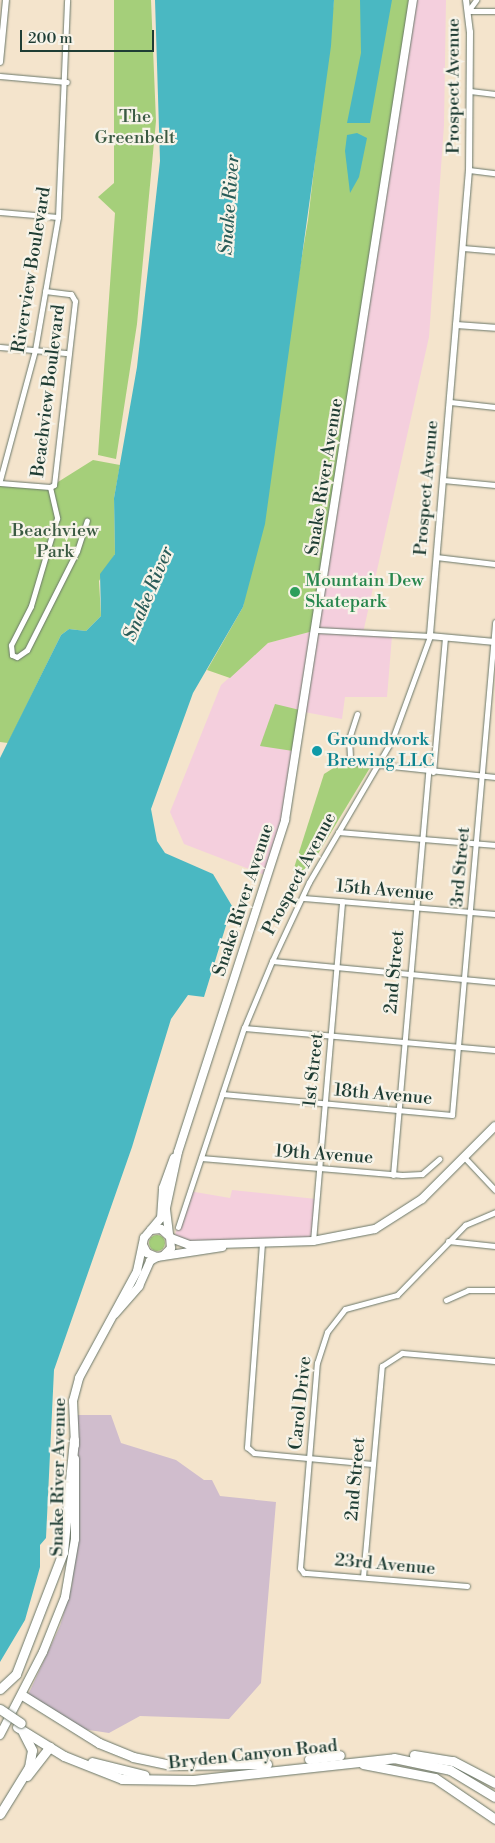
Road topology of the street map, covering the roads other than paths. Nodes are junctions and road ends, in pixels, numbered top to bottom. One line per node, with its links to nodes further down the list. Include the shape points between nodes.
1 (6, 0): 8 (street)
2 (67, 0): 10 (street, Riverview Boulevard)
3 (412, 0): 35 (main road, Snake River Avenue)
4 (466, 0): 6 (street)
5 (476, 0): 6 (street, Prospect Avenue)
6 (468, 11): 7 (street); 11 (street, Prospect Avenue)
7 (495, 11)
8 (0, 62)
9 (0, 76): 10 (street)
10 (67, 82): 16 (street, Riverview Boulevard)
11 (470, 91): 12 (street); 13 (street, Prospect Avenue)
12 (495, 94)
13 (469, 170): 14 (street); 17 (street, Prospect Avenue)
14 (495, 173)
15 (0, 212): 16 (street)
16 (58, 217): 19 (street, Riverview Boulevard)
17 (463, 248): 18 (street); 20 (street, Prospect Avenue)
18 (495, 251)
19 (45, 291): 23 (street, Riverview Boulevard); 24 (street, Beachview Boulevard, via 74,297)
20 (456, 325): 21 (street); 25 (street, Prospect Avenue)
21 (495, 328)
22 (0, 347): 23 (street)
23 (35, 350): 24 (street); 28 (street, Riverview Boulevard)
24 (66, 353): 30 (street, Beachview Boulevard, via 54,485)
25 (450, 402): 26 (street); 27 (street, Prospect Avenue)
26 (495, 407)
27 (442, 480): 29 (street); 32 (street, Prospect Avenue)
28 (0, 481): 30 (street)
29 (495, 485)
30 (50, 487): 31 (street, via 56,526 31,606 11,645 12,655 17,657 28,650 77,551)
31 (87, 521)
32 (436, 557): 33 (street); 36 (street, Prospect Avenue)
33 (495, 564)
34 (495, 622): 38 (street, 3rd Street)
35 (317, 630): 36 (street); 69 (main road, Snake River Avenue, via 280,844)
36 (430, 636): 37 (street); 41 (street, Prospect Avenue, via 402,719)
37 (445, 638): 38 (street); 42 (street, 2nd Street)
38 (494, 642): 39 (street, 3rd Street)
39 (492, 712): 43 (street, 3rd Street)
40 (357, 714): 41 (street, via 350,731 350,759)
41 (378, 767): 42 (street); 45 (street, Prospect Avenue)
42 (430, 771): 43 (street); 46 (street, 2nd Street)
43 (484, 776): 44 (street); 47 (street, 3rd Street)
44 (495, 777)
45 (338, 832): 46 (street); 49 (street, Prospect Avenue)
46 (422, 839): 47 (street); 51 (street, 2nd Street)
47 (476, 844): 48 (street); 52 (street, 3rd Street)
48 (495, 845)
49 (302, 898): 50 (street, 15th Avenue); 54 (street, Prospect Avenue)
50 (342, 901): 51 (street, 15th Avenue); 55 (street, 1st Street)
51 (416, 907): 52 (street, 15th Avenue); 56 (street, 2nd Street)
52 (470, 912): 53 (street, 15th Avenue); 57 (street, 3rd Street)
53 (495, 914)
54 (272, 961): 55 (street); 59 (street, Prospect Avenue)
55 (336, 968): 56 (street); 60 (street, 1st Street)
56 (409, 975): 57 (street); 61 (street, 2nd Street)
57 (464, 980): 58 (street); 62 (street, 3rd Street)
58 (495, 982)
59 (244, 1028): 60 (street); 64 (street, Prospect Avenue)
60 (331, 1036): 61 (street); 65 (street, 1st Street)
61 (403, 1042): 62 (street); 66 (street, 2nd Street)
62 (458, 1047): 63 (street); 67 (street, 3rd Street)
63 (495, 1050)
64 (222, 1094): 65 (street, 18th Avenue); 71 (street, Prospect Avenue)
65 (324, 1103): 66 (street, 18th Avenue); 73 (street, 1st Street)
66 (398, 1110): 67 (street, 18th Avenue); 74 (street, 2nd Street)
67 (452, 1115)
68 (495, 1126): 70 (main road)
69 (178, 1152): 78 (main road, Snake River Avenue, via 163,1188 161,1218); 79 (main road, Snake River Avenue, via 166,1208)
70 (464, 1157): 75 (street); 80 (main road, via 398,1217 349,1237)
71 (201, 1158): 73 (street, 19th Avenue); 77 (street, Prospect Avenue)
72 (439, 1159): 74 (street, 19th Avenue, via 422,1174)
73 (318, 1169): 74 (street, 19th Avenue); 80 (street, 1st Street)
74 (393, 1175)
75 (495, 1190)
76 (495, 1212): 81 (street, Carol Drive, via 470,1221)
77 (178, 1228)
78 (151, 1230): 79 (main road); 82 (main road)
79 (170, 1236): 84 (main road, via 183,1245); 86 (main road, via 171,1248)
80 (313, 1241): 83 (main road)
81 (448, 1241): 85 (street); 92 (street, Carol Drive, via 397,1295 351,1306 334,1320 317,1363)
82 (143, 1243): 86 (main road, via 147,1253); 89 (main road, Snake River Avenue, via 138,1271)
83 (262, 1243): 84 (main road); 92 (street, via 249,1451)
84 (236, 1244): 86 (main road)
85 (495, 1246)
86 (160, 1257): 89 (main road, Snake River Avenue, via 150,1261 139,1286)
87 (495, 1290): 88 (street, via 468,1290)
88 (446, 1300)
89 (103, 1329): 91 (main road, Snake River Avenue, via 75,1389)
90 (495, 1361): 93 (street, 2nd Street, via 402,1353 382,1366)
91 (74, 1440): 97 (main road, via 63,1552 14,1678); 98 (main road, Snake River Avenue, via 70,1578 52,1632)
92 (308, 1458): 93 (street); 94 (street, Carol Drive)
93 (372, 1464): 95 (street, 2nd Street)
94 (302, 1572): 95 (street, 23rd Avenue)
95 (363, 1577): 96 (street, 23rd Avenue)
96 (467, 1586)
97 (0, 1689)
98 (22, 1695): 102 (main road, Snake River Avenue); 107 (main road, via 99,1742 133,1757 171,1765)
99 (0, 1709): 101 (main road, bridge)
100 (0, 1716): 101 (main road)
101 (19, 1725): 103 (main road, Bryden Canyon Road); 109 (main road, via 32,1750)
102 (0, 1735)
103 (48, 1743): 105 (main road, Bryden Canyon Road); 106 (main road); 107 (main road, Bryden Canyon Road, via 96,1765 146,1776)
104 (414, 1755): 107 (main road, Bryden Canyon Road, via 376,1752); 110 (main road, via 453,1761); 111 (main road, Bryden Canyon Road, via 452,1765)
105 (64, 1756): 106 (main road); 108 (main road, Bryden Canyon Road, via 104,1773 154,1782)
106 (42, 1759): 109 (main road)
107 (267, 1764)
108 (323, 1764): 112 (main road, Bryden Canyon Road, via 376,1758 415,1760 450,1770); 114 (main road, via 408,1769 454,1787)
109 (24, 1779): 113 (main road)
110 (495, 1783)
111 (495, 1789)
112 (495, 1797)
113 (0, 1814)
114 (495, 1819)

